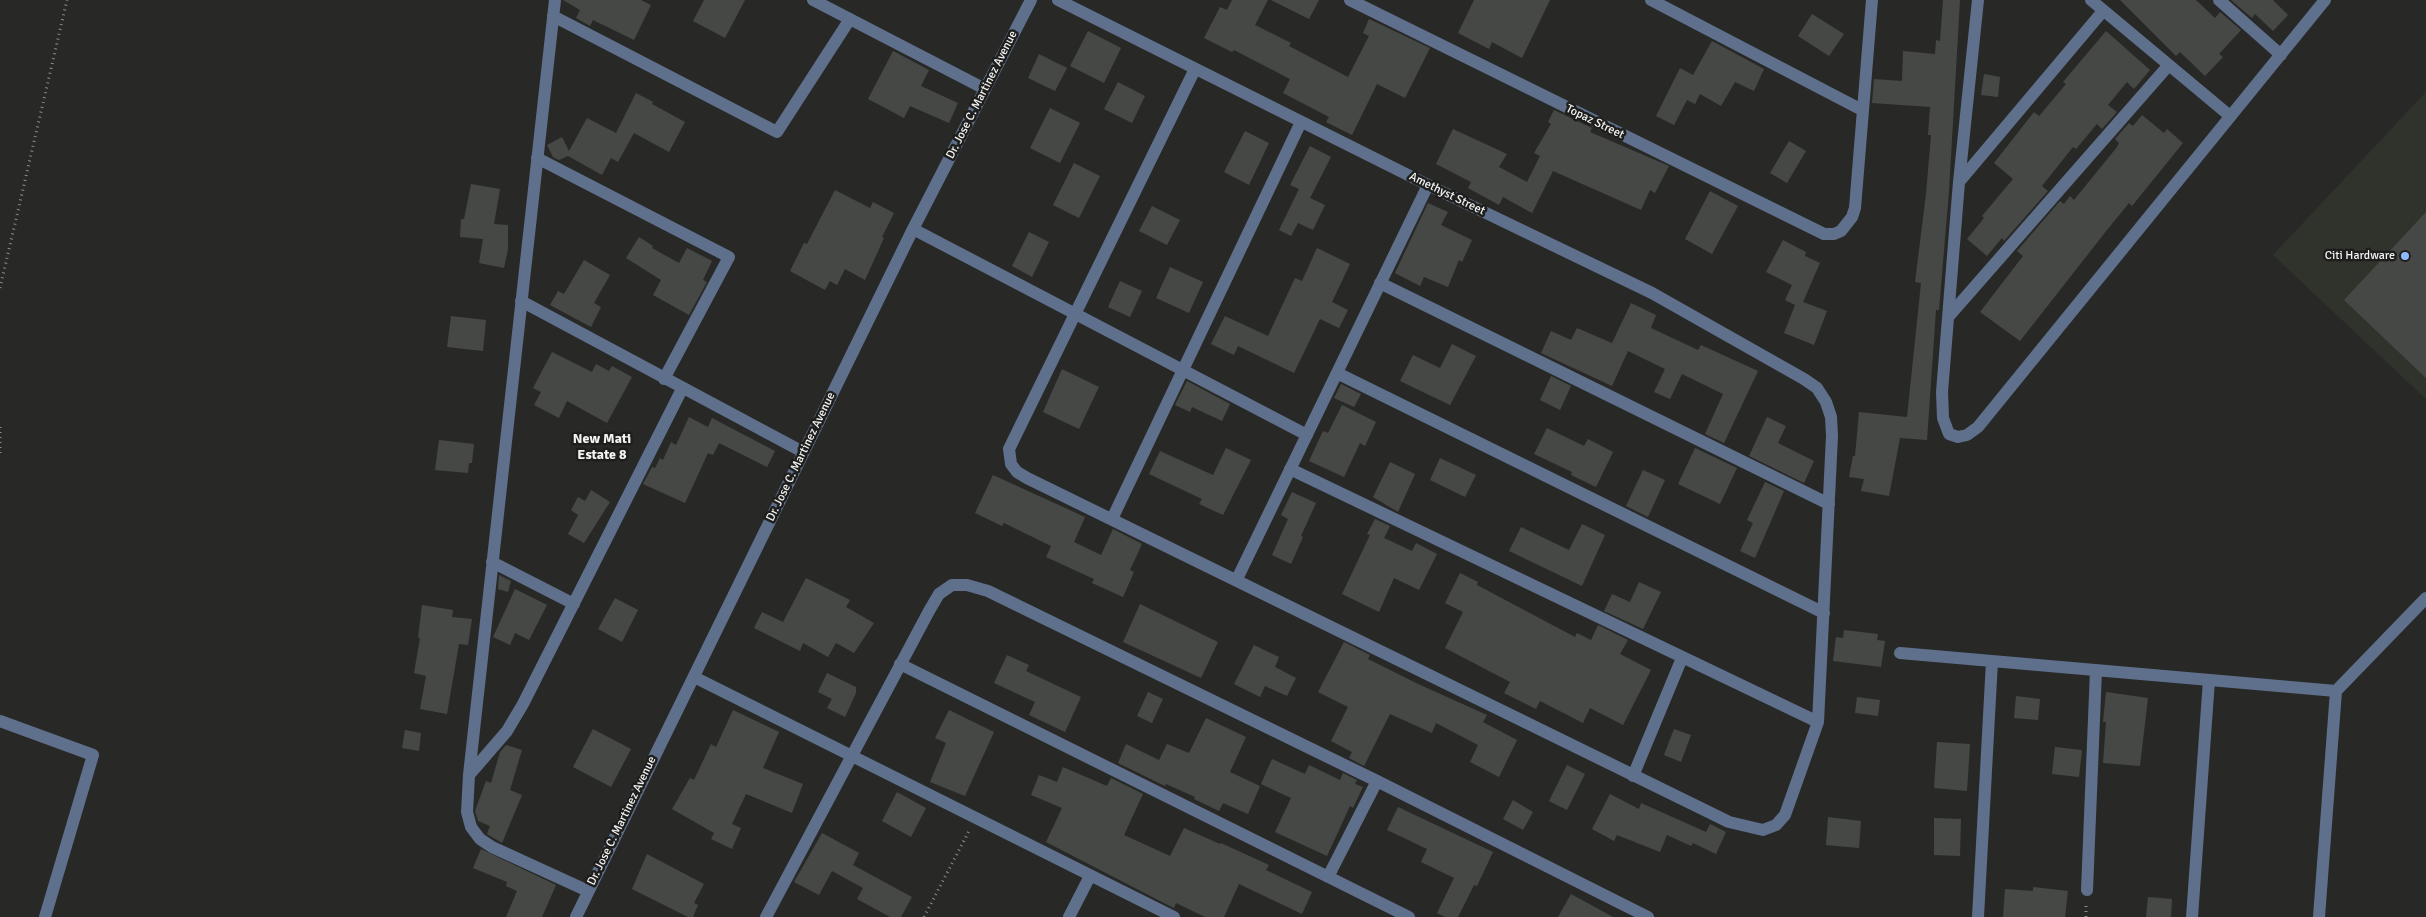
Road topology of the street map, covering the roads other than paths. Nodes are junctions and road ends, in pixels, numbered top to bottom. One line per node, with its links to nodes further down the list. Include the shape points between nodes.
1 (555, 0): 13 (street)
2 (813, 0): 14 (street)
3 (1031, 0): 18 (street, Dr. Jose C. Martinez Avenue)
4 (1058, 0): 17 (street, Amethyst Street)
5 (1350, 0): 19 (street, Topaz Street, via 1816,232 1834,234 1841,231 1852,217)
6 (1872, 0): 19 (street)
7 (1978, 0): 23 (street)
8 (2091, 0): 12 (street)
9 (2219, 0): 15 (street)
10 (2325, 0): 15 (street)
11 (1659, 2): 19 (street)
12 (2103, 11): 16 (street); 23 (street)
13 (553, 16): 14 (street, via 777,132); 22 (street)
14 (850, 19): 18 (street)
15 (2281, 55): 20 (street)
16 (2168, 66): 20 (street); 29 (street)
17 (1194, 69): 21 (street, Amethyst Street); 28 (street)
18 (986, 89): 25 (street, Dr. Jose C. Martinez Avenue)
19 (1862, 110)
20 (2230, 116): 29 (street, via 1978,427 1958,437 1949,434 1943,418 1942,392)
21 (1301, 122): 24 (street, Amethyst Street); 30 (street)
22 (537, 158): 27 (street); 32 (street, via 729,257)
23 (1959, 182): 29 (street)
24 (1428, 186): 26 (street); 37 (street, Amethyst Street, via 1652,293 1817,388 1831,417)
25 (913, 230): 28 (street); 35 (street, Dr. Jose C. Martinez Avenue)
26 (1380, 283): 31 (street); 37 (street)
27 (521, 301): 32 (street); 39 (street)
28 (1074, 315): 30 (street); 38 (street, via 1008,449 1008,456 1018,472)
29 (1949, 316)
30 (1183, 371): 34 (street); 38 (street)
31 (1337, 373): 34 (street); 43 (street)
32 (664, 379): 33 (street)
33 (682, 389): 35 (street); 42 (street)
34 (1307, 435): 36 (street)
35 (803, 452): 49 (street, Dr. Jose C. Martinez Avenue)
36 (1290, 469): 40 (street); 45 (street)
37 (1829, 504): 43 (street)
38 (1112, 519): 40 (street)
39 (492, 562): 42 (street); 55 (street)
40 (1237, 579): 56 (street)
41 (2426, 598): 51 (street)
42 (574, 604): 55 (street, via 507,731)
43 (1824, 613): 53 (street)
44 (1900, 652): 46 (street)
45 (1682, 658): 53 (street); 56 (street)
46 (1992, 661): 48 (street); 69 (street)
47 (900, 664): 54 (street); 57 (street, via 939,594 952,585 988,591); 59 (street)
48 (2096, 670): 50 (street); 60 (street)
49 (694, 677): 54 (street); 61 (street, Dr. Jose C. Martinez Avenue)
50 (2209, 680): 51 (street); 70 (street)
51 (2336, 691): 71 (street)
52 (0, 721): 62 (street, via 93,754)
53 (1818, 722): 56 (street, via 1785,815 1776,825 1763,830 1728,822)
54 (851, 757): 58 (street); 64 (street)
55 (469, 775): 61 (street, via 467,812 471,828 480,839)
56 (1633, 776)
57 (1377, 781): 59 (street); 68 (street)
58 (1090, 876): 65 (street); 66 (street)
59 (1328, 877): 67 (street)
60 (2087, 890)
61 (588, 891): 63 (street, Dr. Jose C. Martinez Avenue)
62 (45, 917)
63 (576, 917)
64 (766, 917)
65 (1069, 917)
66 (1174, 917)
67 (1409, 917)
68 (1648, 917)
69 (1978, 917)
70 (2192, 917)
71 (2318, 917)

